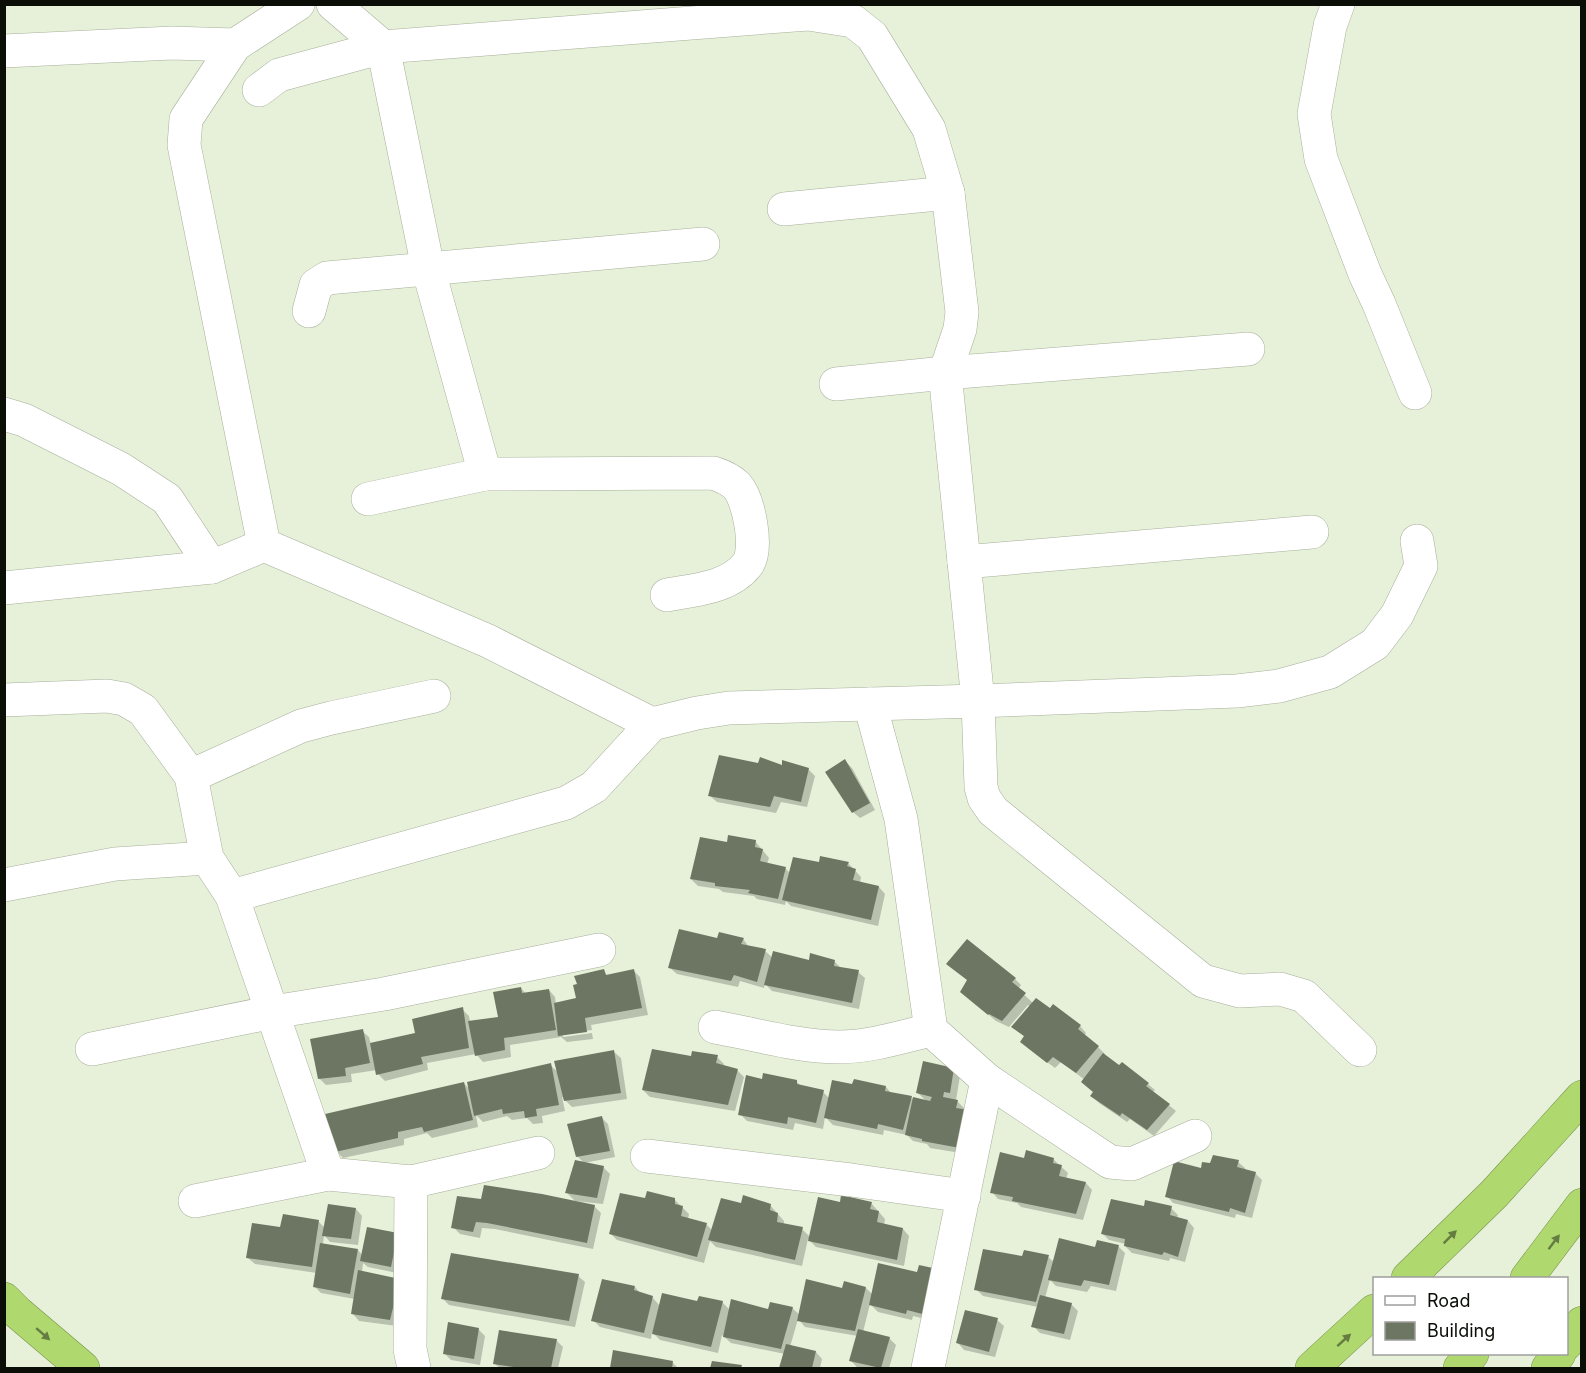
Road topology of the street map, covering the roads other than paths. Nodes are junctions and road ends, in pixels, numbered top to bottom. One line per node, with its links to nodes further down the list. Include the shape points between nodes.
1 (298, 4): 4 (street)
2 (333, 4): 5 (street)
3 (1338, 4): 16 (street, via 1330,26 1314,114 1321,159)
4 (235, 45): 6 (street, via 172,43); 22 (street, via 186,119 184,145)
5 (383, 47): 7 (street, via 279,75); 8 (street, via 808,14 854,21 872,36 929,129); 11 (street)
6 (4, 51)
7 (259, 90)
8 (948, 193): 9 (street); 14 (street, via 962,312)
9 (784, 209)
10 (703, 244): 11 (street)
11 (428, 268): 12 (street, via 327,278 316,285); 18 (street)
12 (309, 310)
13 (1248, 349): 14 (street)
14 (945, 373): 15 (street); 23 (street)
15 (836, 384)
16 (1415, 393)
17 (4, 414): 24 (street, via 24,420 121,469 167,499)
18 (485, 474): 19 (street); 26 (street, via 713,472 726,477 746,501 754,550 748,564 718,584)
19 (368, 499)
20 (1312, 532): 23 (street)
21 (1418, 541): 29 (street, via 1421,566 1397,615 1375,644 1330,672 1279,686 1237,691)
22 (264, 544): 24 (street); 31 (street, via 488,641)
23 (964, 562): 29 (street)
24 (212, 567): 25 (street)
25 (4, 588)
26 (667, 595)
27 (434, 696): 32 (street, via 301,726)
28 (4, 700): 32 (street, via 107,696 124,699 143,710)
29 (978, 701): 30 (street); 41 (street, via 981,787 993,811 1203,981 1240,991 1280,989 1304,996)
30 (870, 704): 31 (street, via 729,708); 39 (street, via 901,819)
31 (652, 724): 35 (street, via 594,787 566,803)
32 (190, 776): 33 (street)
33 (207, 858): 34 (street, via 115,864); 35 (street)
34 (4, 885)
35 (232, 896): 37 (street)
36 (599, 950): 37 (street, via 384,994)
37 (273, 1012): 40 (street); 47 (street)
38 (715, 1027): 39 (street, via 823,1047 856,1046)
39 (931, 1030): 42 (street)
40 (92, 1049)
41 (1359, 1050)
42 (987, 1080): 44 (street, via 1110,1162 1132,1164); 49 (street)
43 (1581, 1097): 52 (highway, one-way to 43, via 1494,1194)
44 (1196, 1136)
45 (538, 1153): 48 (street)
46 (646, 1156): 49 (street)
47 (328, 1174): 48 (street); 50 (street)
48 (411, 1182): 61 (street, via 410,1349)
49 (964, 1196): 62 (street)
50 (195, 1201)
51 (1581, 1205): 53 (highway, one-way to 51)
52 (1409, 1277)
53 (1528, 1277)
54 (4, 1299): 60 (highway, one-way to 60)
55 (1373, 1312): 63 (highway, one-way to 55)
56 (1581, 1323): 57 (highway)
57 (1568, 1341)
58 (1470, 1355): 64 (highway)
59 (1558, 1355): 65 (highway)
60 (83, 1368)
61 (414, 1368)
62 (928, 1368)
63 (1312, 1368)
64 (1460, 1368)
65 (1548, 1368)

